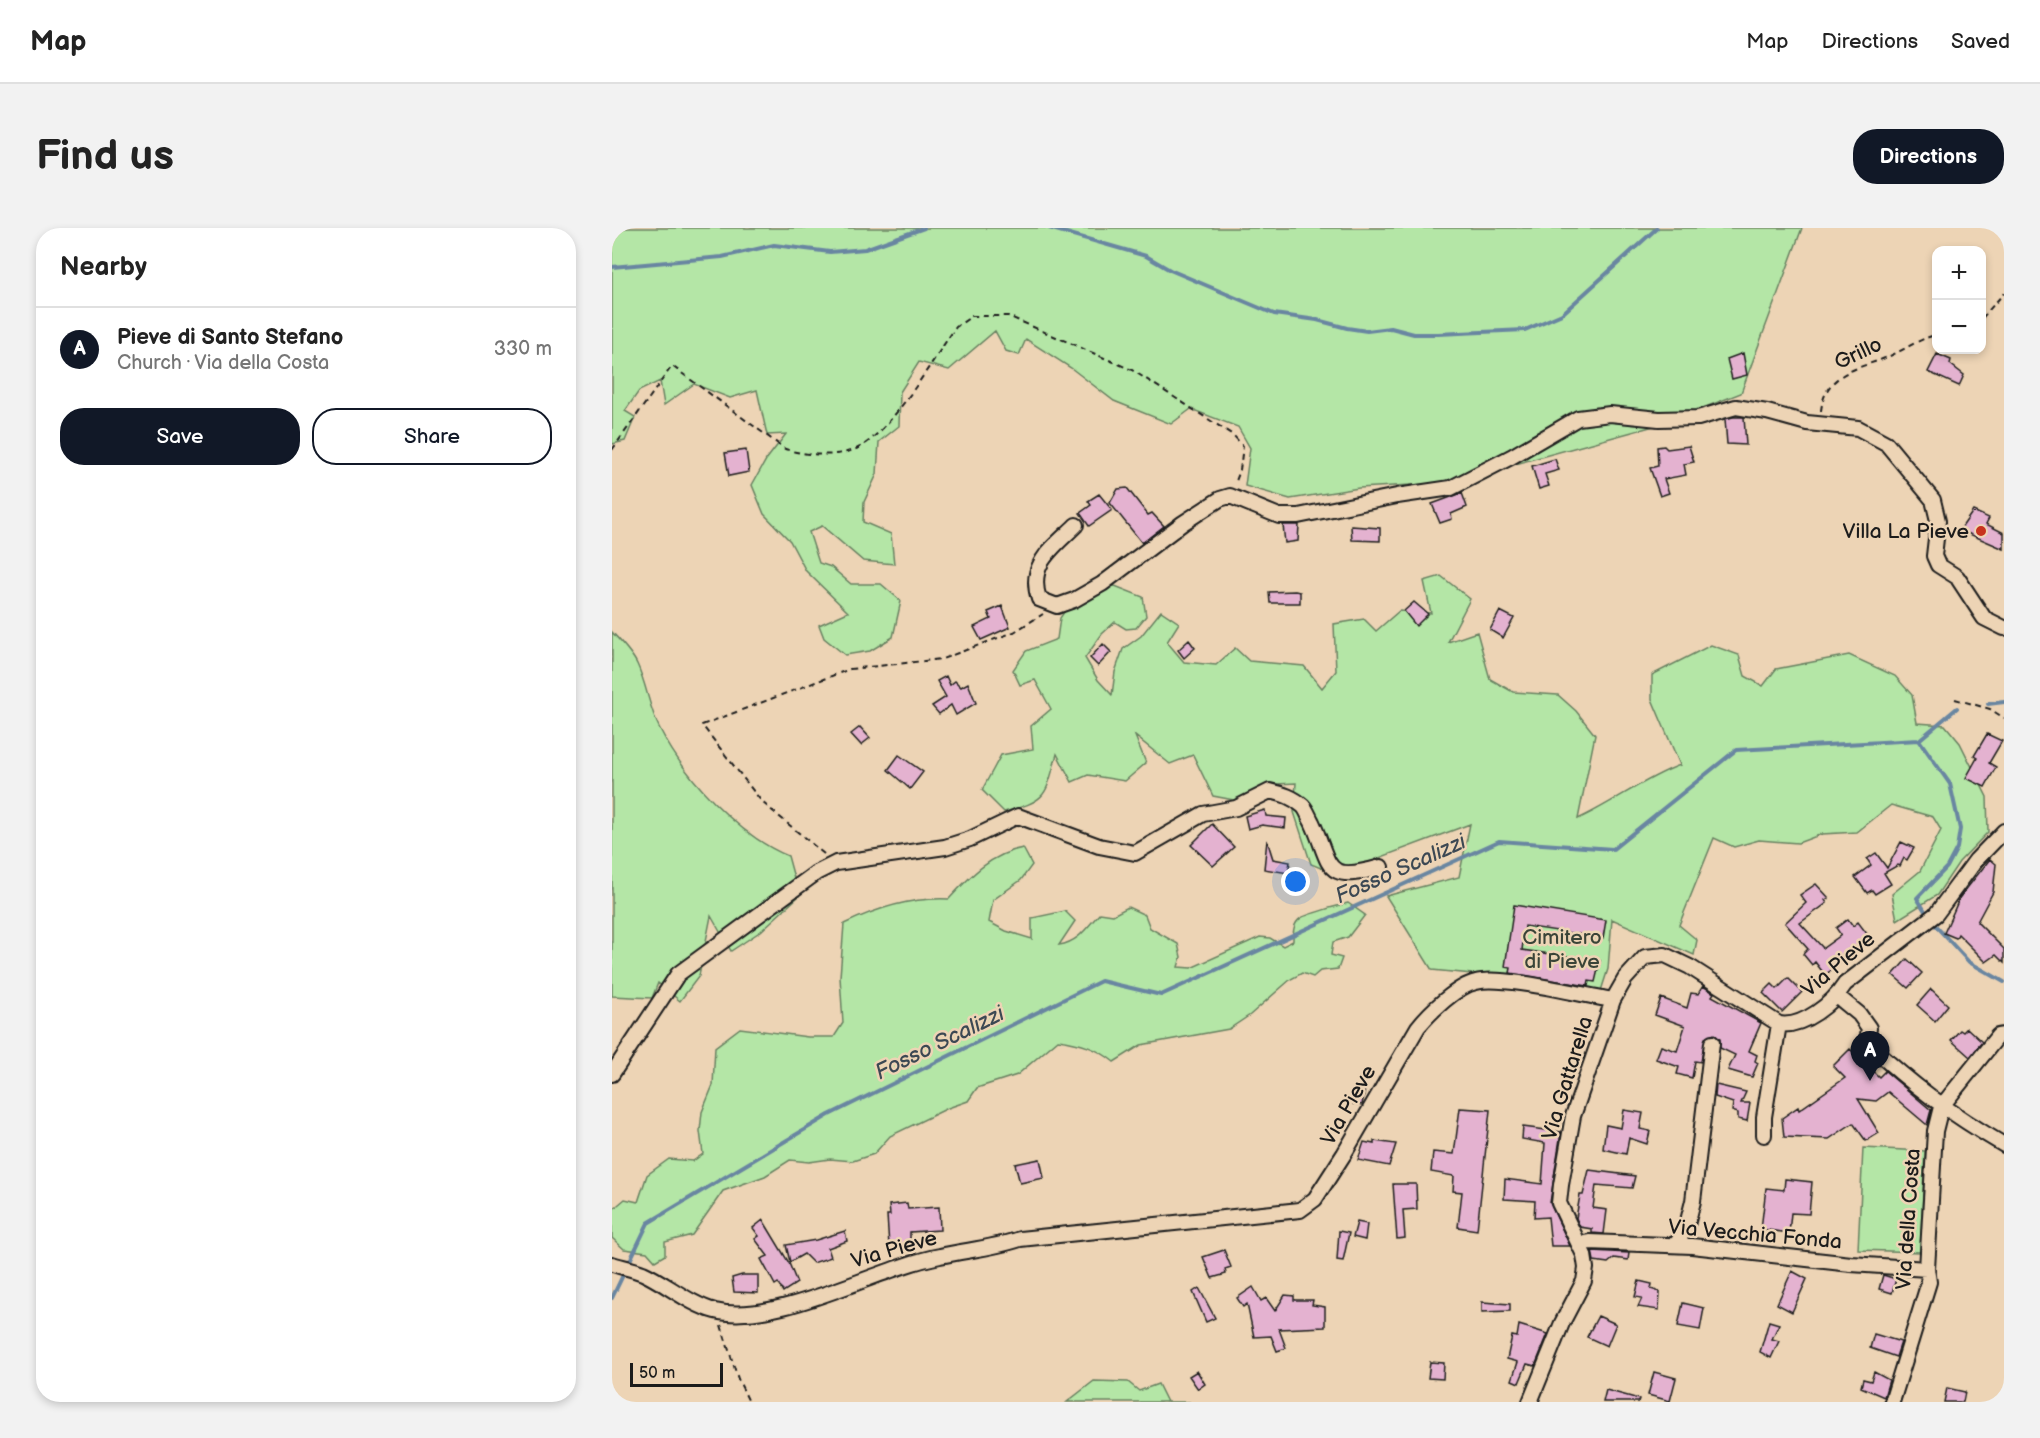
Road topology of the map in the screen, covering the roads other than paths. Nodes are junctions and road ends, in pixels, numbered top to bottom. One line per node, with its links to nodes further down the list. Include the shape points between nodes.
1 (1076, 525): 2 (street, via 1038,564 1034,585 1039,599 1057,606 1102,584 1183,523 1230,496 1279,516 1298,516 1451,488 1578,418 1610,414 1698,418 1736,407 1807,423 1858,428 1886,443 1933,500 1938,521 1934,556 1938,565 1957,577 1984,618)
2 (2004, 628)
3 (2004, 831): 5 (street, Via Pieve, via 1976,860 1936,914 1845,984)
4 (1381, 867): 10 (street, via 1342,873 1329,866 1305,807 1288,795 1270,791 1236,808 1203,814 1135,853 1099,846 1018,816 945,847 836,863 678,974)
5 (1837, 996): 7 (street, Via Pieve, via 1802,1021); 11 (street, via 1869,1028 1867,1043)
6 (1613, 1000): 7 (street, via 1624,979 1646,957 1665,955); 14 (street, Via Gattarella, via 1573,1116 1561,1185 1559,1203); 16 (street, Via Pieve, via 1503,982 1473,982 1462,989 1432,1010 1418,1027 1315,1199 1300,1210 1020,1239 996,1247 940,1255 782,1308 754,1312 716,1311 642,1272)
7 (1779, 1024): 12 (street)
8 (2004, 1035): 11 (street, via 1998,1036)
9 (1712, 1043): 15 (street, via 1693,1201 1687,1225)
10 (612, 1074)
11 (1941, 1107): 13 (street); 17 (street, Via della Costa, via 1935,1131)
12 (1764, 1135)
13 (2004, 1145)
14 (1580, 1244): 15 (street, Via Vecchia Fonda); 18 (street, Via Gattarella, via 1586,1268 1584,1281)
15 (1676, 1245): 17 (street, Via Vecchia Fonda)
16 (612, 1264)
17 (1927, 1269): 19 (street, Via della Costa, via 1925,1299)
18 (1530, 1402)
19 (1892, 1402)

